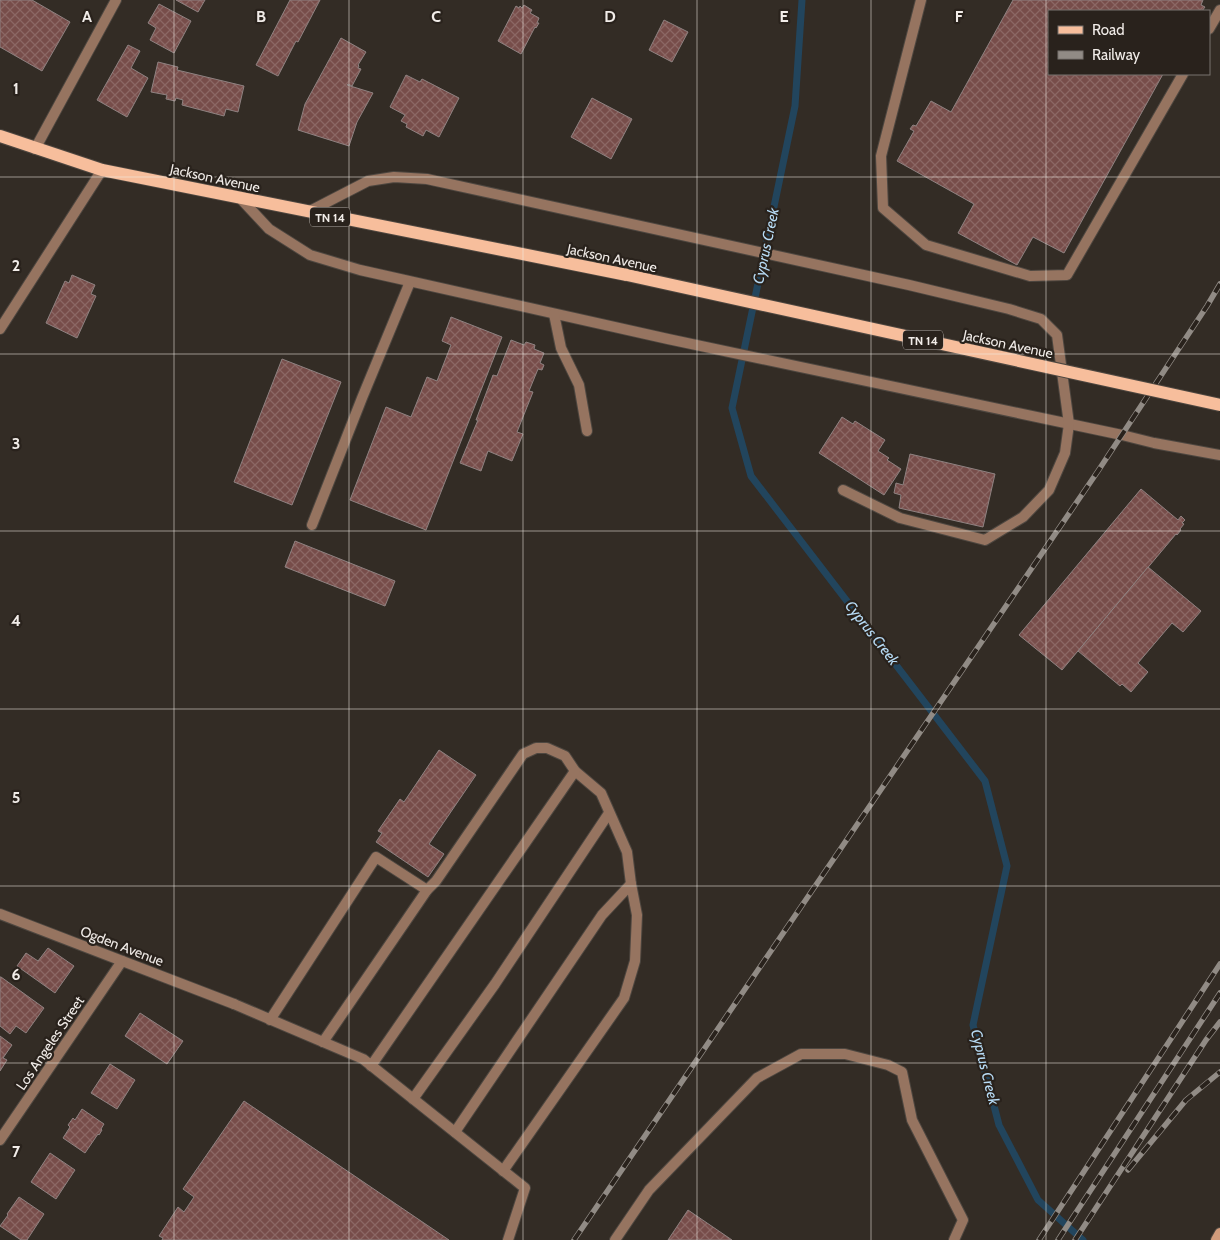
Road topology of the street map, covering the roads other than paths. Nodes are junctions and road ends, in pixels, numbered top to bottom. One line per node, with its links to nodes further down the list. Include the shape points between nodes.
1 (116, 0): 7 (street)
2 (921, 0): 5 (street, via 881,156 884,208 926,245 1030,276 1067,275)
3 (1220, 10): 4 (street)
4 (1210, 27)
5 (1182, 75)
6 (0, 136): 7 (main road, Jackson Avenue / TN 14)
7 (35, 148): 8 (main road, Jackson Avenue / TN 14)
8 (102, 170): 9 (main road, Jackson Avenue / TN 14); 13 (street)
9 (241, 199): 10 (main road, Jackson Avenue / TN 14); 11 (street, via 268,229 310,255)
10 (308, 212): 14 (main road, Jackson Avenue / TN 14, bridge, via 626,275); 15 (street, via 368,181 394,176 427,179 1000,307 1041,319 1057,335)
11 (410, 282): 12 (street); 19 (street)
12 (554, 314): 15 (street); 16 (street, via 561,348 579,385)
13 (0, 329)
14 (1220, 406)
15 (1068, 424): 17 (street); 18 (street, via 1064,453 1049,490 1023,517 985,540 900,518)
16 (588, 431)
17 (1220, 455)
18 (843, 490)
19 (312, 525)
20 (575, 771): 21 (street, via 601,793); 23 (street, via 565,756 547,748 536,748 523,754); 28 (street)
21 (610, 813): 22 (street, via 626,852); 29 (street)
22 (631, 884): 30 (street, via 602,915); 32 (street, via 637,915 635,961 624,998)
23 (427, 890): 26 (street, via 376,857); 27 (street)
24 (0, 914): 25 (street, Ogden Avenue)
25 (122, 961): 26 (street, Ogden Avenue); 31 (street, Los Angeles Street)
26 (270, 1020): 27 (street, Ogden Avenue)
27 (323, 1042): 28 (street, Ogden Avenue)
28 (372, 1066): 29 (street, Ogden Avenue)
29 (413, 1099): 30 (street, Ogden Avenue)
30 (455, 1132): 32 (street, Ogden Avenue)
31 (0, 1140)
32 (503, 1171): 34 (street, Ogden Avenue, via 525,1188)
33 (1220, 1233): 37 (main road)
34 (508, 1240)
35 (615, 1240): 36 (street, via 649,1190 757,1078 801,1054 845,1054 902,1072 912,1120 963,1220)
36 (954, 1240)
37 (1216, 1240)

